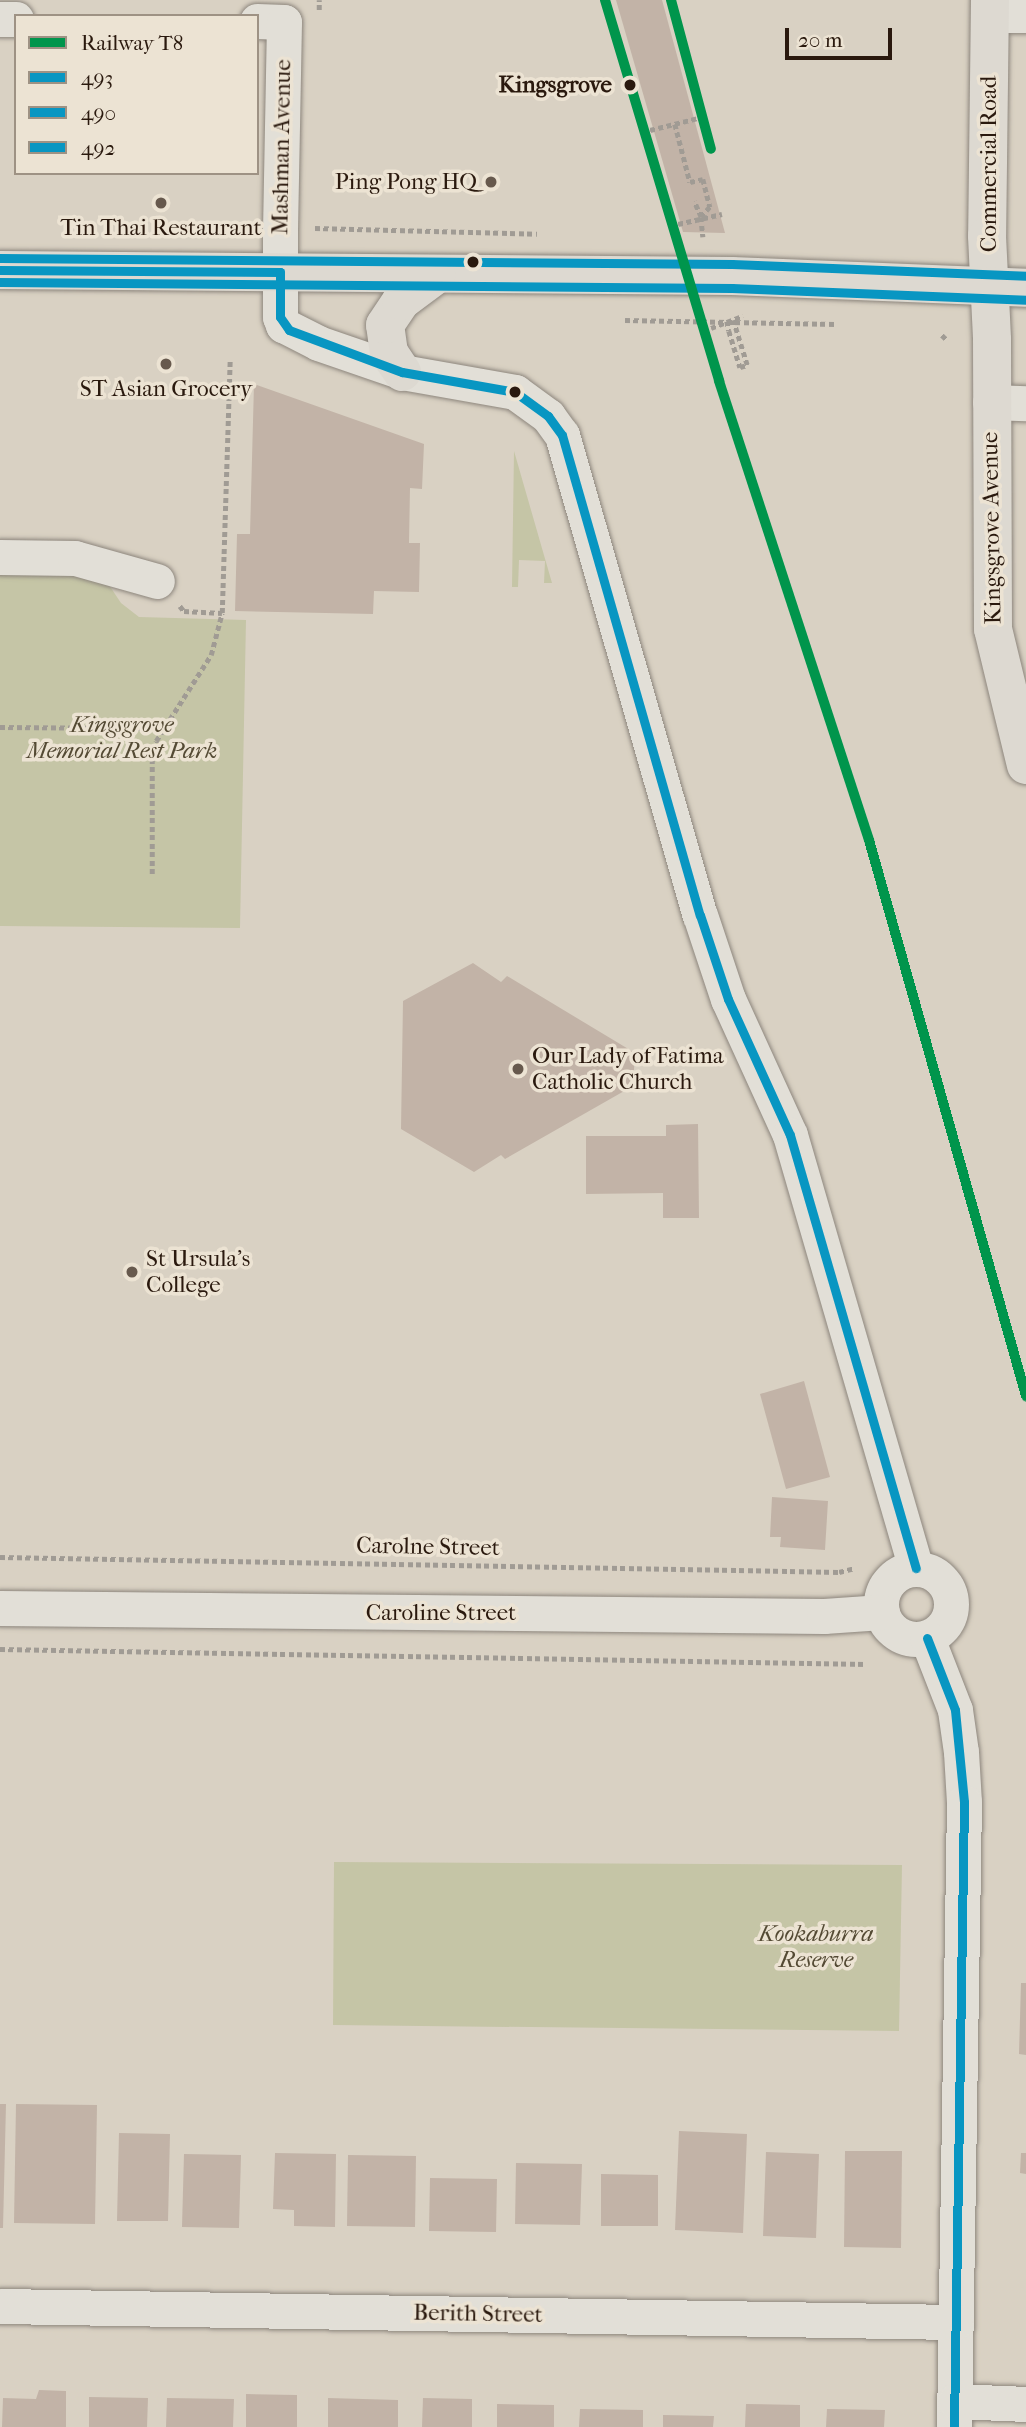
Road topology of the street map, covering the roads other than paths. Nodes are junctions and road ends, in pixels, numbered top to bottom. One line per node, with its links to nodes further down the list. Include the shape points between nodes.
1 (1002, 10): 6 (main road, Commercial Road)
2 (271, 22): 4 (street, Mashman Avenue)
3 (0, 270): 4 (main road)
4 (280, 272): 5 (main road); 7 (street, Mashman Avenue, via 280,317 289,330)
5 (436, 275): 6 (main road, via 816,279); 7 (main road, via 401,301 385,326 388,353)
6 (1008, 287): 8 (main road, Kingsgrove Avenue)
7 (402, 372): 12 (street, Mashman Avenue, via 515,392 548,416 562,435 700,915 728,999 790,1135)
8 (1008, 402): 11 (main road, Kingsgrove Avenue, via 993,629)
9 (0, 557): 10 (street, via 75,558)
10 (156, 581)
11 (1026, 765)
12 (916, 1568): 14 (street, via 888,1582); 15 (street, via 945,1582 952,1604 945,1625)
13 (0, 1608): 14 (street, Caroline Street, via 797,1616)
14 (882, 1612): 15 (street, via 894,1632 904,1638)
15 (927, 1638): 17 (street, via 955,1710 962,1764)
16 (0, 2306): 17 (street, Berith Street)
17 (956, 2322): 19 (street)
18 (1026, 2404): 19 (street)
19 (954, 2414)

